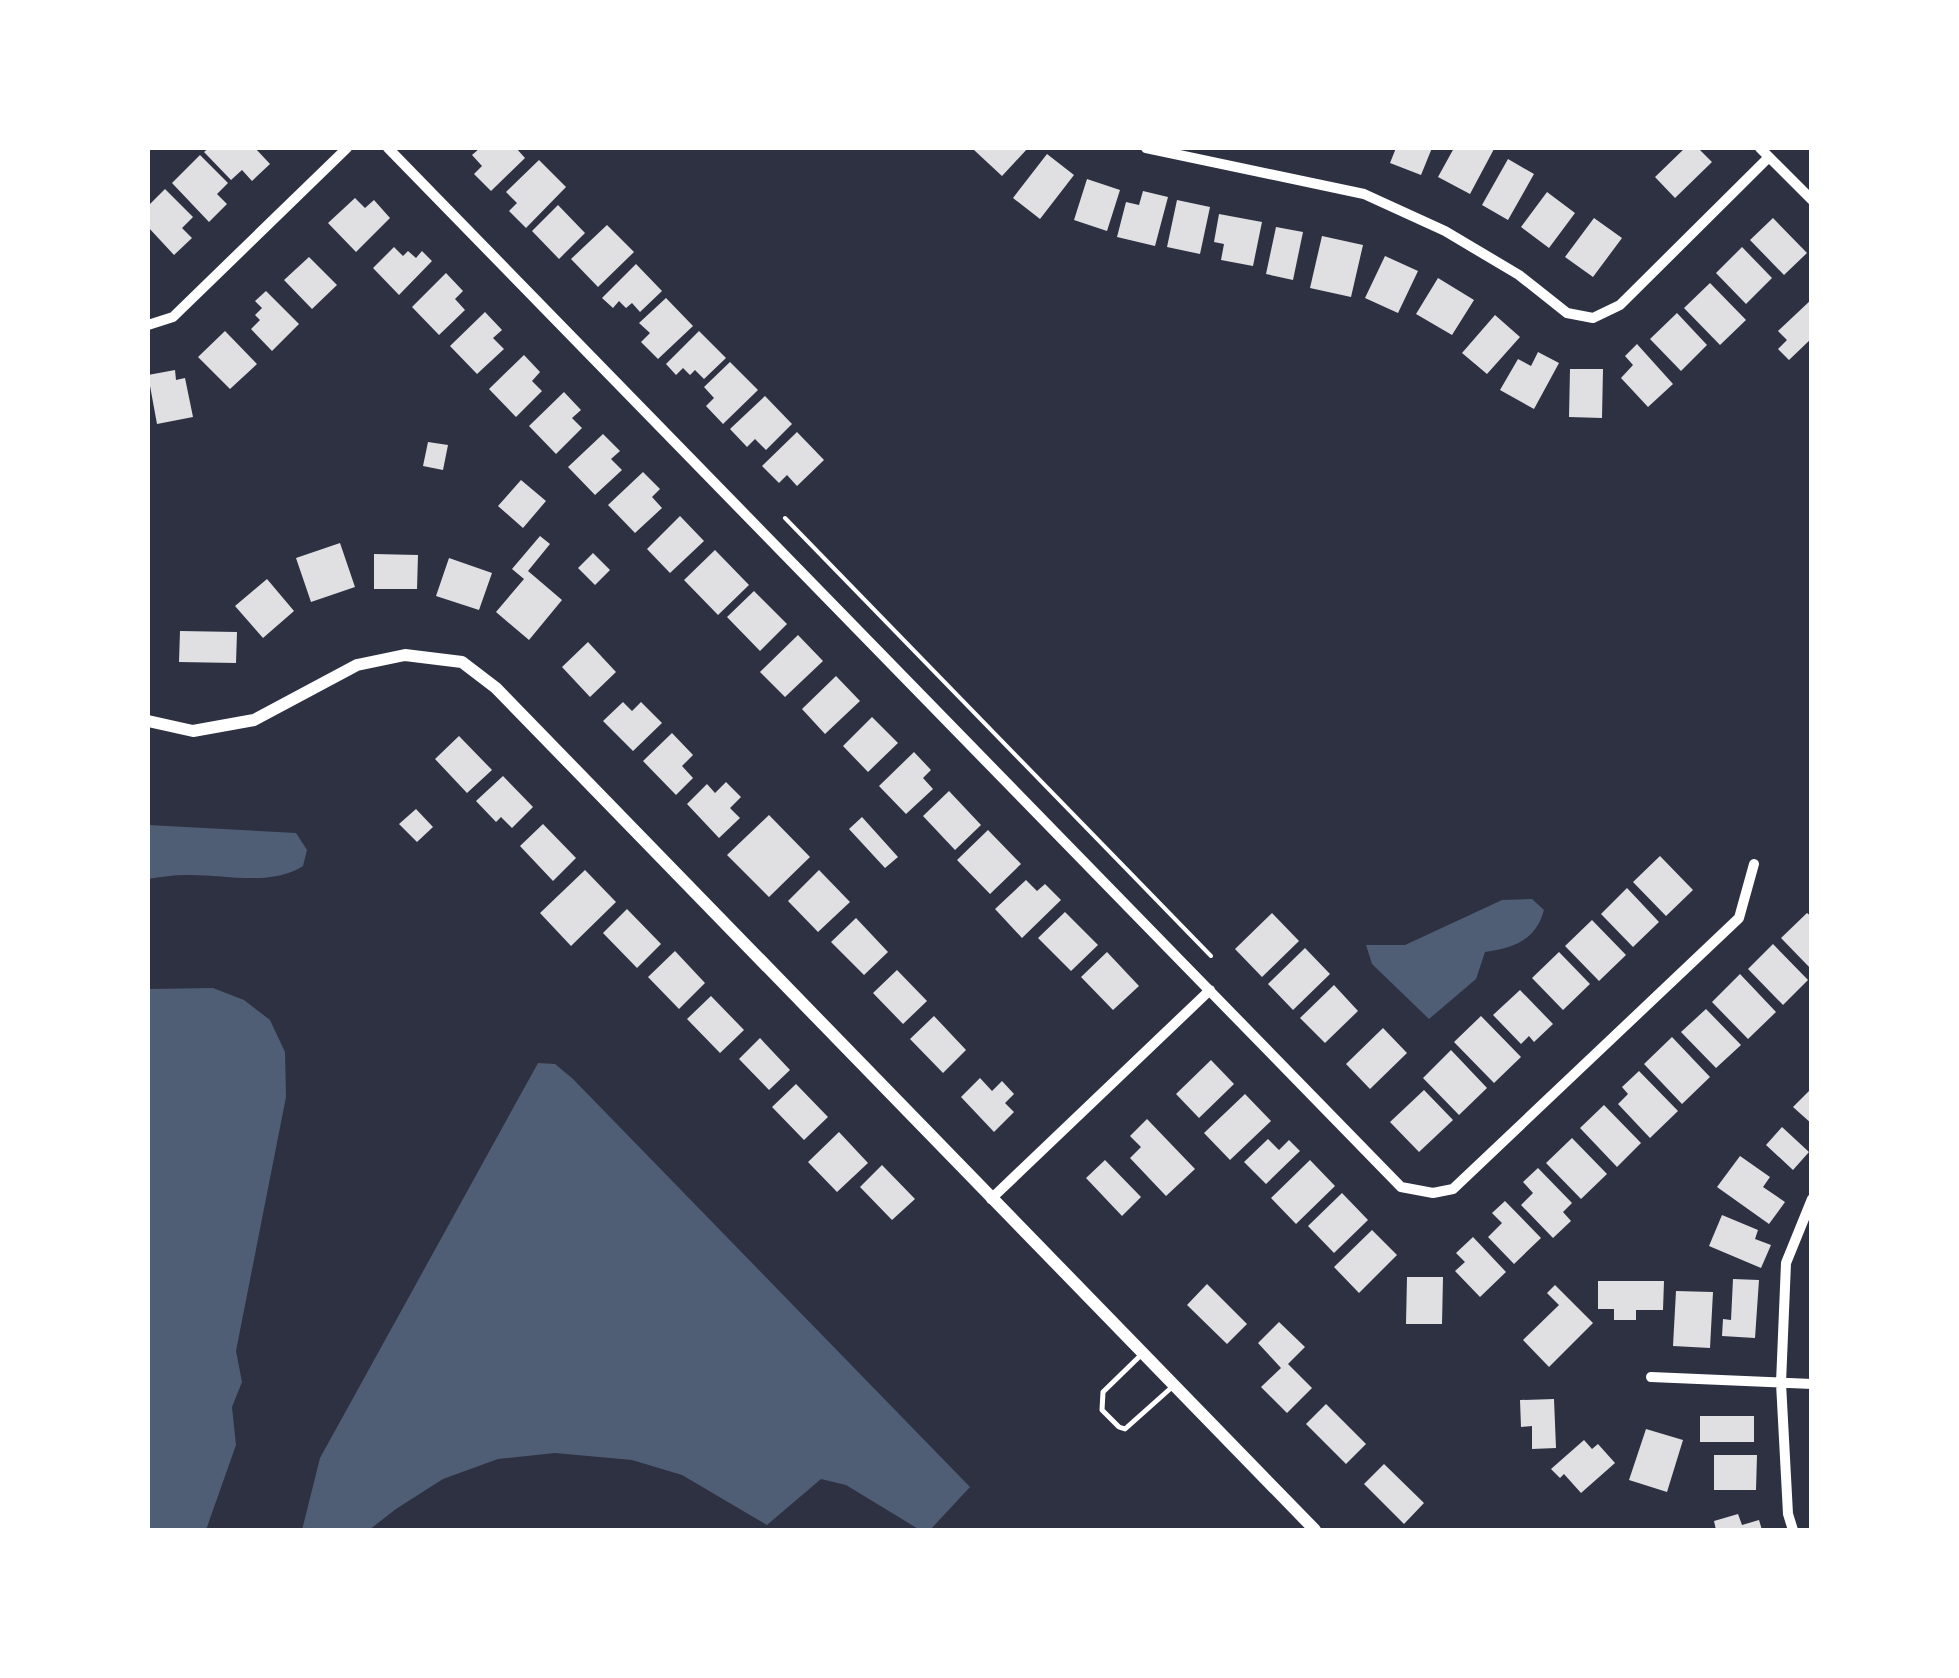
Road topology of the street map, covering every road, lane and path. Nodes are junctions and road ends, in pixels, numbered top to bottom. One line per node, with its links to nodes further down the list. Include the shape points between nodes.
1 (347, 148): 6 (street, via 173,317)
2 (388, 148): 11 (street)
3 (1146, 148): 4 (street, via 1364,194 1445,231 1567,313 1593,318 1620,305)
4 (1765, 152): 5 (street)
5 (1812, 200)
6 (148, 325)
7 (786, 518): 10 (path)
8 (148, 721): 12 (street, via 193,730 254,720 357,665 405,655 462,662 496,688)
9 (1754, 864): 11 (street, via 1739,918 1453,1189 1401,1187)
10 (1211, 956)
11 (1210, 990): 12 (street)
12 (991, 1199): 14 (street)
13 (1812, 1199): 16 (street, via 1786,1263)
14 (1142, 1354): 18 (street); 18 (lane, via 1103,1392 1102,1410 1126,1428)
15 (1650, 1376): 16 (street)
16 (1782, 1384): 17 (street); 20 (street)
17 (1812, 1384)
18 (1173, 1386): 19 (street)
19 (1314, 1530)
20 (1793, 1530)

